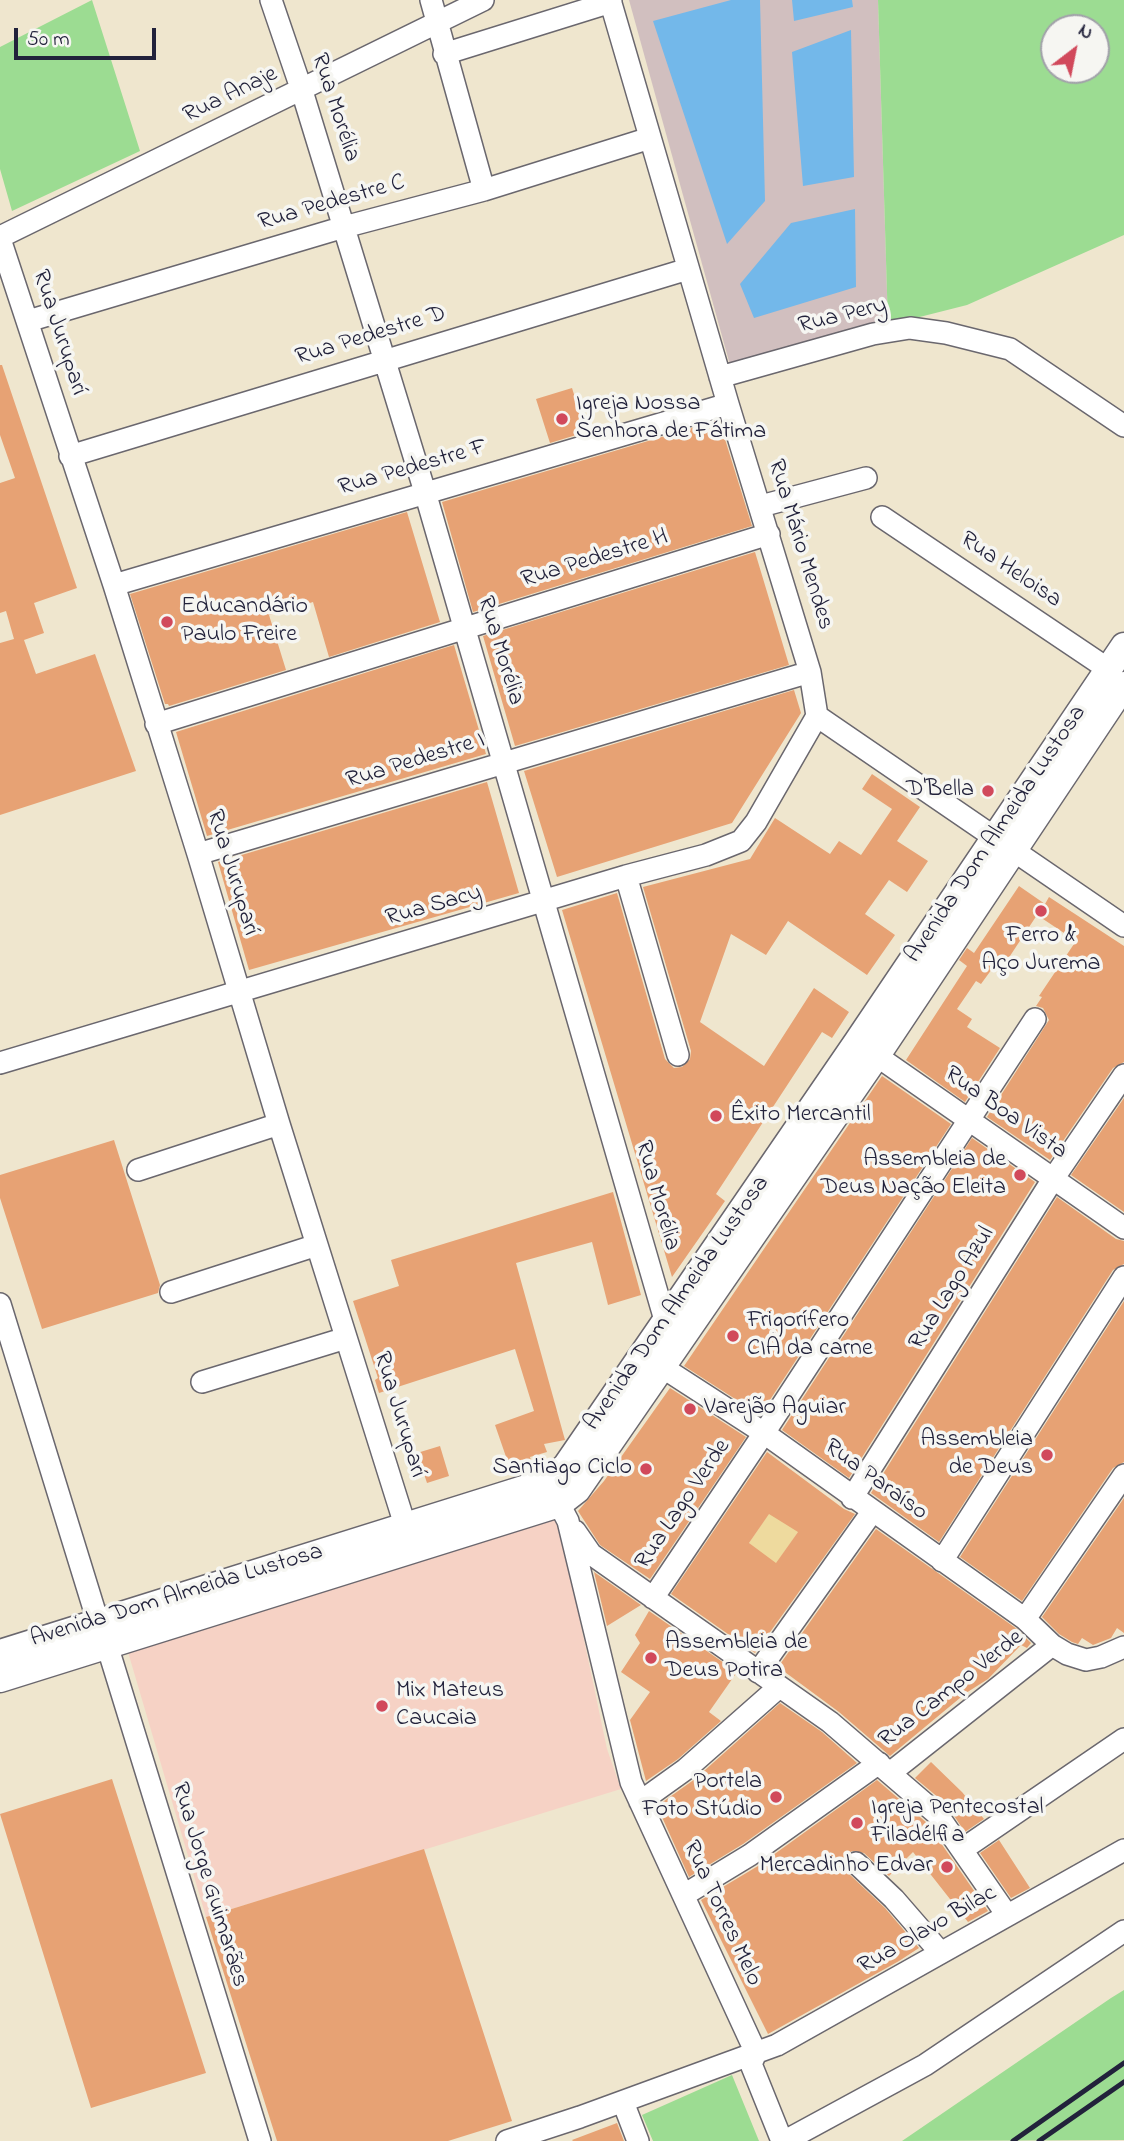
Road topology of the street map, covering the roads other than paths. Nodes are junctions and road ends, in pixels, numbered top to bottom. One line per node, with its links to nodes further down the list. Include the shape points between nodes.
1 (271, 0): 7 (street, Rua Morélia)
2 (431, 0): 5 (street)
3 (483, 0): 5 (street, Rua Anaje)
4 (610, 1): 6 (street); 8 (street, Rua Mário Mendes)
5 (438, 24): 6 (street); 7 (street, Rua Anaje)
6 (444, 54): 9 (street)
7 (302, 91): 10 (street, Rua Morélia); 11 (street, Rua Anaje)
8 (650, 138): 9 (street, Rua Pedestre C); 12 (street, Rua Mário Mendes)
9 (484, 190): 10 (street, Rua Pedestre C)
10 (344, 227): 13 (street, Rua Pedestre C); 14 (street, Rua Morélia)
11 (0, 238): 13 (street, Rua Juruparí)
12 (688, 268): 14 (street, Rua Pedestre D); 15 (street, Rua Mário Mendes)
13 (28, 321): 18 (street, Rua Juruparí)
14 (385, 361): 18 (street, Rua Pedestre D); 20 (street, Rua Morélia)
15 (720, 377): 16 (street, Rua Mário Mendes); 17 (street, Rua Pery, via 910,328 1010,349)
16 (728, 404): 20 (street, Rua Pedestre F); 21 (street, Rua Mário Mendes)
17 (1124, 426)
18 (70, 456): 24 (street, Rua Juruparí)
19 (866, 478): 21 (street)
20 (425, 492): 24 (street, Rua Pedestre F); 25 (street, Rua Morélia)
21 (761, 506): 23 (street, Rua Mário Mendes)
22 (882, 517): 28 (street, Rua Heloisa)
23 (769, 534): 25 (street, Rua Pedestre H); 27 (street, Rua Mário Mendes)
24 (114, 585): 30 (street, Rua Juruparí)
25 (464, 628): 30 (street, Rua Pedestre H); 31 (street, Rua Morélia)
26 (1124, 646): 28 (main road, Avenida Dom Almeida Lustosa)
27 (810, 672): 29 (street, Rua Mário Mendes); 31 (street, Rua Pedestre I)
28 (1116, 677): 32 (main road, Avenida Dom Almeida Lustosa)
29 (817, 716): 32 (street); 34 (street, Rua Sacy, via 741,841)
30 (156, 724): 33 (street, Rua Juruparí)
31 (505, 763): 33 (street, Rua Pedestre I); 35 (street, Rua Morélia)
32 (1004, 846): 36 (street); 39 (main road, Avenida Dom Almeida Lustosa)
33 (198, 854): 37 (street, Rua Juruparí)
34 (626, 876): 35 (street, Rua Sacy); 40 (street)
35 (543, 902): 37 (street, Rua Sacy); 53 (street, Rua Morélia)
36 (1124, 926)
37 (239, 992): 41 (street, Rua Sacy); 44 (street, Rua Juruparí)
38 (1035, 1019): 43 (street, Rua Lago Verde)
39 (867, 1049): 43 (street, Rua Boa Vista); 50 (main road, Avenida Dom Almeida Lustosa)
40 (678, 1055)
41 (0, 1063)
42 (1124, 1076): 46 (street, Rua Lago Azul)
43 (967, 1120): 46 (street, Rua Boa Vista); 57 (street, Rua Lago Verde)
44 (279, 1124): 45 (street); 48 (street, Rua Juruparí)
45 (138, 1170)
46 (1053, 1179): 47 (street, Rua Boa Vista); 59 (street, Rua Lago Azul)
47 (1124, 1228)
48 (317, 1245): 51 (street); 54 (street, Rua Juruparí)
49 (1124, 1277): 63 (street)
50 (705, 1285): 53 (main road, Avenida Dom Almeida Lustosa); 55 (main road, Avenida Dom Almeida Lustosa)
51 (171, 1292)
52 (0, 1304): 66 (street, Rua Jorge Guimarães)
53 (665, 1320): 62 (main road, Avenida Dom Almeida Lustosa, via 558,1474)
54 (346, 1338): 56 (street); 62 (street, Rua Juruparí)
55 (662, 1367): 57 (street, Rua Paraíso); 60 (main road, Avenida Dom Almeida Lustosa)
56 (202, 1381)
57 (764, 1433): 59 (street, Rua Paraíso); 64 (street, Rua Lago Verde)
58 (1124, 1475): 65 (street)
59 (852, 1498): 61 (street, Rua Paraíso)
60 (563, 1512): 64 (street, via 591,1554); 66 (main road, Avenida Dom Almeida Lustosa); 76 (street, Rua Torres Melo, via 631,1782)
61 (872, 1512): 63 (street, Rua Paraíso); 71 (street)
62 (405, 1525): 66 (main road, Avenida Dom Almeida Lustosa)
63 (942, 1561): 65 (street, Rua Paraíso)
64 (653, 1598): 71 (street)
65 (1025, 1619): 67 (street, Rua Paraíso)
66 (102, 1633): 70 (main road, Avenida Dom Almeida Lustosa); 86 (street, Rua Jorge Guimarães)
67 (1052, 1644): 68 (street, Rua Campo Verde, via 1086,1660); 75 (street, Rua Campo Verde)
68 (1124, 1647)
69 (0, 1653): 70 (main road, Avenida Dom Almeida Lustosa)
70 (31, 1656): 72 (main road, Avenida Dom Almeida Lustosa)
71 (758, 1672): 73 (street)
72 (0, 1679)
73 (779, 1687): 75 (street); 76 (street, via 686,1769)
74 (1124, 1739): 77 (street)
75 (884, 1768): 77 (street, via 937,1814); 80 (street, Rua Campo Verde)
76 (640, 1802): 80 (street, Rua Torres Melo)
77 (963, 1849): 81 (street)
78 (1124, 1850): 81 (street, Rua Olavo Bilac)
79 (856, 1863): 83 (street)
80 (684, 1895): 84 (street, Rua Torres Melo)
81 (1007, 1915): 83 (street, Rua Olavo Bilac)
82 (1124, 1931): 89 (street, via 925,2066)
83 (940, 1952): 84 (street, Rua Olavo Bilac, via 850,2006)
84 (756, 2053): 85 (street, Rua Olavo Bilac); 89 (street, Rua Torres Melo, via 751,2064)
85 (623, 2102): 87 (street, Rua Olavo Bilac); 88 (street)
86 (260, 2141)
87 (507, 2141)
88 (638, 2141)
89 (783, 2141)

